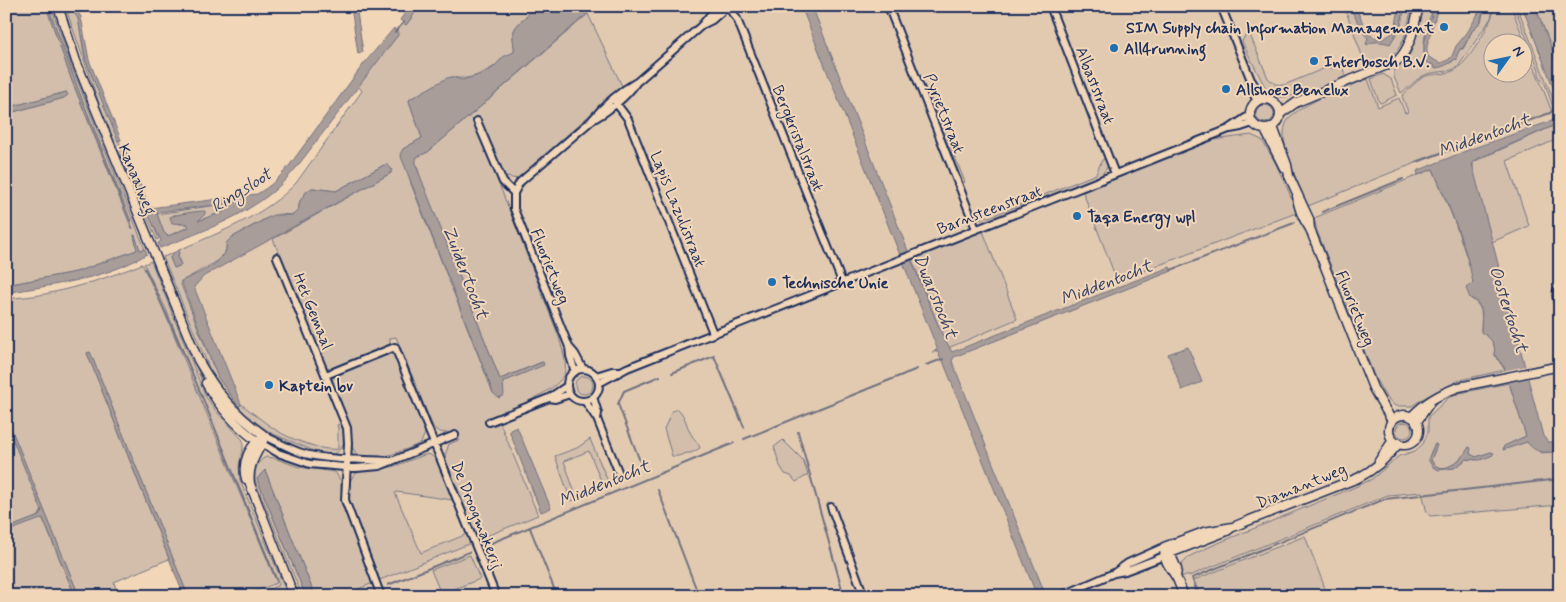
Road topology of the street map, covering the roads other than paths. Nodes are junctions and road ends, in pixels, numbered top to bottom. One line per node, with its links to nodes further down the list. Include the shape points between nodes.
1 (58, 6): 26 (street, Kanaalweg, via 76,61)
2 (720, 6): 8 (street)
3 (728, 6): 8 (street); 21 (street, Bergkristalstraat, via 737,19)
4 (888, 6): 19 (street, Pyrietstraat)
5 (1050, 6): 17 (street, Albaststraat)
6 (1221, 6): 9 (street)
7 (1419, 6): 11 (street, via 1407,48 1397,61)
8 (701, 26): 10 (street)
9 (1260, 100): 12 (street, via 1271,100); 14 (street, via 1252,106)
10 (614, 101): 18 (street, via 598,111 520,182); 24 (street, Lapis Lazulistraat, via 628,119)
11 (1297, 102): 12 (street); 13 (street)
12 (1278, 106): 13 (street)
13 (1280, 114): 16 (street, via 1278,123)
14 (1251, 119): 16 (street, via 1257,127); 17 (street, Barnsteenstraat)
15 (477, 121): 18 (street, Fluorietweg, via 503,182)
16 (1270, 128): 40 (street, Fluorietweg, via 1288,165 1289,176 1306,211 1369,378 1378,397)
17 (1116, 174): 19 (street, Barnsteenstraat)
18 (514, 194): 25 (street, Fluorietweg, via 514,209)
19 (976, 229): 21 (street, Barnsteenstraat)
20 (277, 257): 31 (street, Het Gemaal)
21 (842, 282): 24 (street, Barnsteenstraat)
22 (1560, 286): 23 (street, via 1556,290)
23 (1560, 311)
24 (713, 333): 29 (street, Barnsteenstraat)
25 (569, 348): 28 (street, Fluorietweg); 30 (street, Fluorietweg)
26 (198, 360): 44 (street, Kanaalweg, via 225,402); 46 (street, Kanaalweg, via 216,401 235,423)
27 (1560, 366): 41 (street, via 1459,387 1422,406)
28 (583, 369): 30 (street); 32 (street)
29 (619, 371): 32 (street, Barnsteenstraat); 33 (street, Barnsteenstraat)
30 (575, 372): 34 (street, via 570,376)
31 (326, 375): 47 (street, Het Gemaal, via 396,347); 48 (street, Het Gemaal, via 347,428)
32 (596, 376): 33 (street)
33 (599, 384): 36 (street)
34 (568, 386): 35 (street); 37 (street)
35 (570, 394): 37 (street); 38 (street)
36 (593, 397): 38 (street); 39 (street)
37 (549, 398): 42 (street)
38 (586, 401): 39 (street)
39 (597, 419): 51 (street)
40 (1395, 419): 41 (street, via 1403,415); 45 (street, via 1389,431)
41 (1414, 420): 45 (street, via 1418,431 1415,439 1407,444)
42 (489, 422)
43 (455, 435): 47 (street)
44 (265, 436): 46 (street); 48 (street, via 303,453)
45 (1396, 442): 53 (street, Diamantweg, via 1378,464 1358,478 1233,526 1204,532)
46 (260, 443): 50 (street, via 290,458); 54 (street, via 250,468 252,492)
47 (434, 444): 49 (street); 56 (street, De Droogmakerij)
48 (347, 460): 49 (street); 50 (street, Het Gemaal)
49 (391, 461): 50 (street, via 372,467)
50 (347, 468): 55 (street, via 346,505)
51 (618, 471)
52 (830, 507): 57 (street)
53 (1166, 552): 58 (street, Diamantweg, via 1128,563 1114,573); 59 (street, via 1177,569 1176,577)
54 (294, 596)
55 (382, 596)
56 (496, 596)
57 (864, 596)
58 (1061, 596)
59 (1184, 596)

